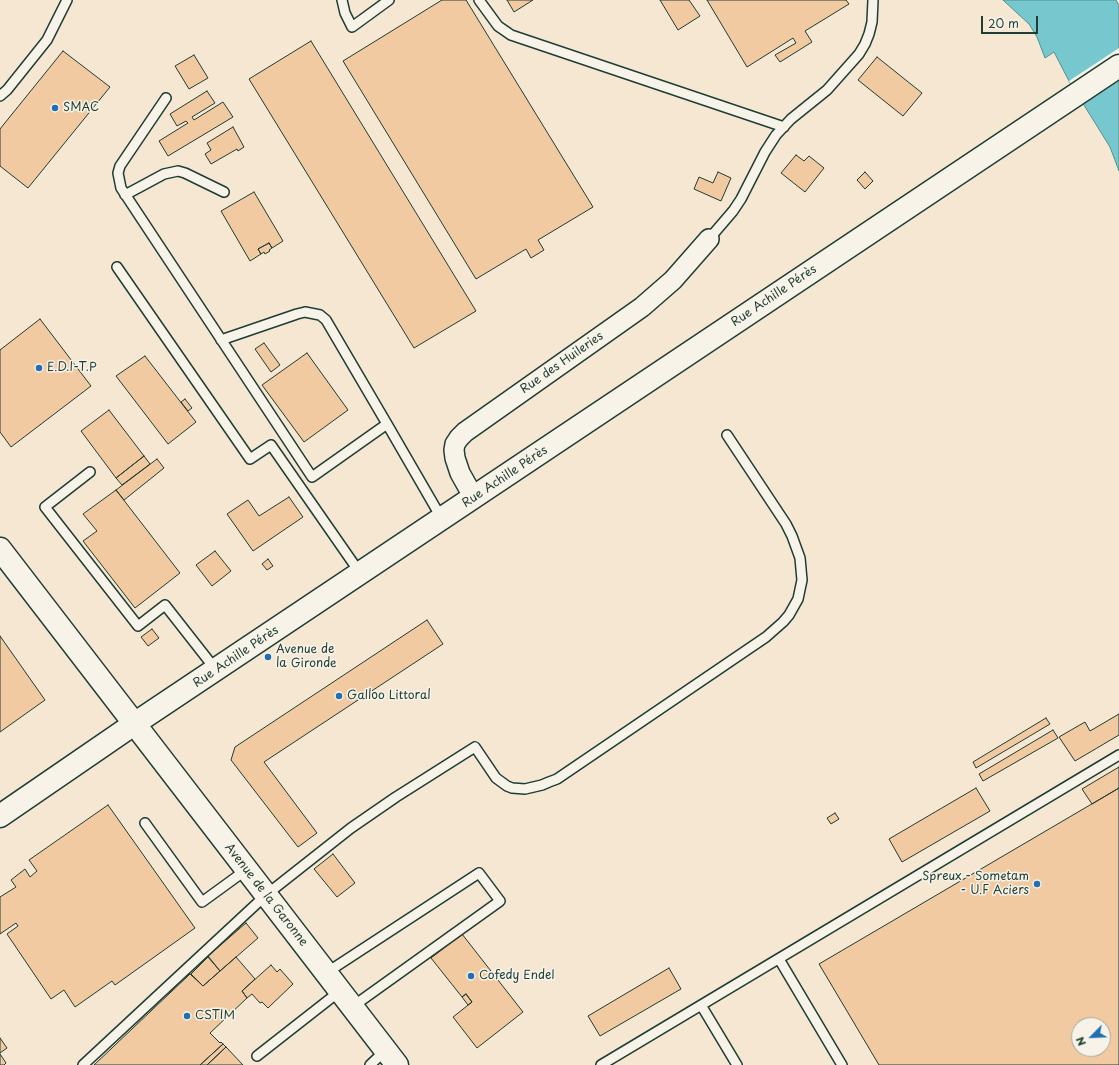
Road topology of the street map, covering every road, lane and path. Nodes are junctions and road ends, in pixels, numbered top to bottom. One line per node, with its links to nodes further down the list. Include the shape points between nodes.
1 (67, 0): 7 (lane, via 48,40)
2 (342, 0): 3 (lane, via 352,28)
3 (389, 0)
4 (480, 0): 9 (lane, via 498,26 511,35)
5 (873, 0): 9 (lane, via 869,34 859,54 827,90)
6 (1119, 66): 18 (street, Rue Achille Pérès)
7 (0, 96)
8 (166, 98): 11 (lane, via 120,166 119,180)
9 (784, 127): 12 (lane, via 765,152 733,211)
10 (224, 192): 11 (lane, via 178,171 164,174)
11 (125, 196): 14 (lane)
12 (709, 239): 18 (street, Rue des Huileries, via 673,280 653,298 459,438 455,444 455,458)
13 (117, 267): 21 (lane, via 250,459 271,445)
14 (221, 340): 15 (lane, via 297,314 305,312 320,315 326,320); 15 (lane, via 312,477)
15 (387, 424): 19 (lane)
16 (727, 435): 28 (lane, via 786,524 800,558 802,580 798,599 792,612 783,622 766,637 563,774 542,785 525,789 507,786 496,778 475,747 351,828)
17 (90, 472): 22 (lane, via 46,507 138,626 165,605)
18 (474, 498): 19 (street, Rue Achille Pérès)
19 (442, 519): 21 (street, Rue Achille Pérès)
20 (0, 550): 23 (street)
21 (360, 574): 22 (street, Rue Achille Pérès)
22 (216, 670): 23 (street, Rue Achille Pérès)
23 (134, 724): 25 (street, Rue Achille Pérès); 27 (street, Avenue de la Garonne)
24 (1119, 755): 29 (lane)
25 (0, 816)
26 (145, 823): 27 (lane, via 202,902)
27 (246, 870): 28 (street, Avenue de la Garonne)
28 (266, 894): 30 (street, Avenue de la Garonne); 35 (lane)
29 (779, 959): 32 (lane); 39 (lane)
30 (326, 973): 31 (street, Avenue de la Garonne); 31 (lane, via 479,873 500,901)
31 (346, 999): 33 (lane); 34 (street, Avenue de la Garonne)
32 (701, 1005): 37 (lane); 38 (lane)
33 (257, 1056)
34 (392, 1058): 36 (lane)
35 (84, 1065)
36 (370, 1065)
37 (601, 1065)
38 (736, 1065)
39 (842, 1065)

